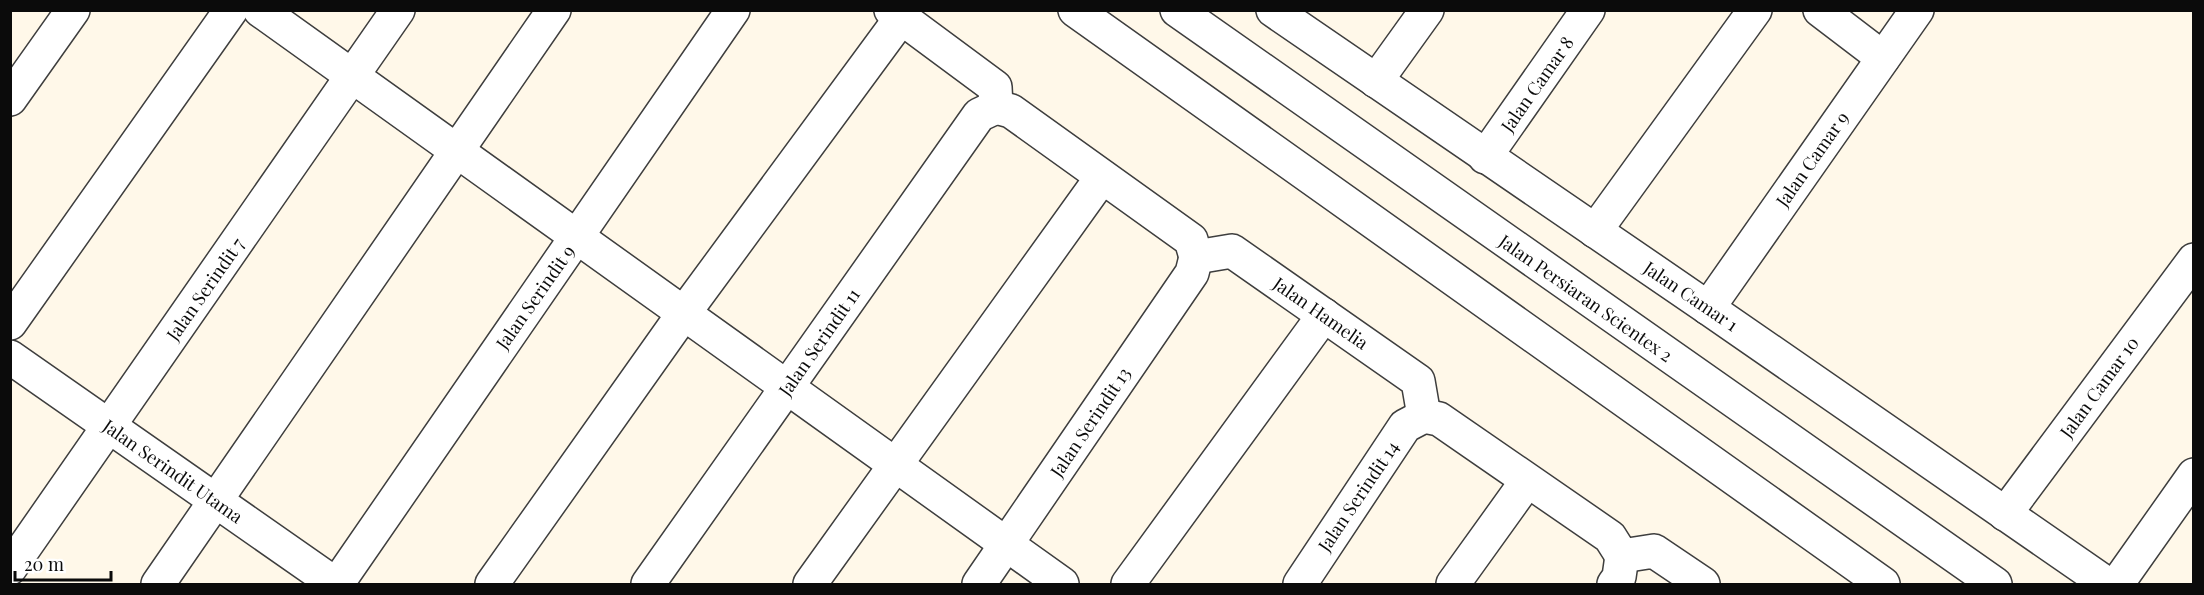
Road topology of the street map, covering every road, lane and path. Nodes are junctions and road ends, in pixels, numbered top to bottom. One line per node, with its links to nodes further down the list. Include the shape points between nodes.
1 (73, 10): 19 (street)
2 (231, 10): 31 (street)
3 (260, 10): 17 (street)
4 (399, 10): 17 (street, Jalan Serindit 7)
5 (554, 10): 21 (street)
6 (733, 10): 25 (street, Jalan Serindit 9)
7 (1076, 10): 55 (street)
8 (1177, 10): 56 (street, Jalan Persiaran Scientex 2)
9 (1273, 10): 18 (street, Jalan Camar 1)
10 (1427, 10): 18 (street)
11 (1588, 10): 22 (street, Jalan Camar 8)
12 (1755, 10): 24 (street)
13 (1820, 10): 16 (street)
14 (1917, 10): 16 (street, Jalan Camar 9)
15 (896, 14): 20 (street, via 995,87); 29 (street)
16 (1883, 58): 28 (street, Jalan Camar 9)
17 (353, 76): 21 (street); 35 (street, Jalan Serindit 7)
18 (1376, 81): 22 (street, Jalan Camar 1)
19 (10, 99)
20 (996, 107): 23 (street, via 1011,111); 33 (street, Jalan Serindit 11, via 979,115)
21 (457, 151): 25 (street); 39 (street)
22 (1485, 157): 24 (street, Jalan Camar 1)
23 (1102, 177): 26 (street, via 1191,240); 36 (street)
24 (1594, 231): 28 (street, Jalan Camar 1)
25 (576, 236): 29 (street); 45 (street, Jalan Serindit 9)
26 (1196, 257): 30 (street, Jalan Hamelia, via 1232,251); 41 (street, Jalan Serindit 13, via 1192,273)
27 (2192, 263): 40 (street, Jalan Camar 10)
28 (1708, 308): 40 (street, Jalan Camar 1)
29 (684, 313): 33 (street); 46 (street)
30 (1324, 315): 34 (street, Jalan Hamelia, via 1418,381); 51 (street)
31 (10, 323)
32 (10, 357): 35 (street, Jalan Serindit Utama)
33 (787, 388): 36 (street); 47 (street, Jalan Serindit 11)
34 (1424, 416): 38 (street, via 1439,419); 52 (street, Jalan Serindit 14, via 1404,426)
35 (110, 426): 39 (street, Jalan Serindit Utama); 42 (street, Jalan Serindit 7)
36 (895, 465): 41 (street); 48 (street)
37 (2193, 475): 58 (street)
38 (1527, 481): 43 (street, via 1610,537); 53 (street)
39 (216, 501): 44 (street); 45 (street, Jalan Serindit Utama)
40 (2005, 514): 57 (street, Jalan Camar 1)
41 (1007, 545): 49 (street, Jalan Serindit 13); 50 (street)
42 (10, 568)
43 (1618, 570): 54 (street, via 1654,551)
44 (158, 585)
45 (336, 585)
46 (492, 585)
47 (648, 585)
48 (810, 585)
49 (979, 585)
50 (1062, 585)
51 (1128, 585)
52 (1300, 585)
53 (1454, 585)
54 (1703, 585)
55 (1883, 585)
56 (1995, 585)
57 (2107, 585)
58 (2117, 585)

